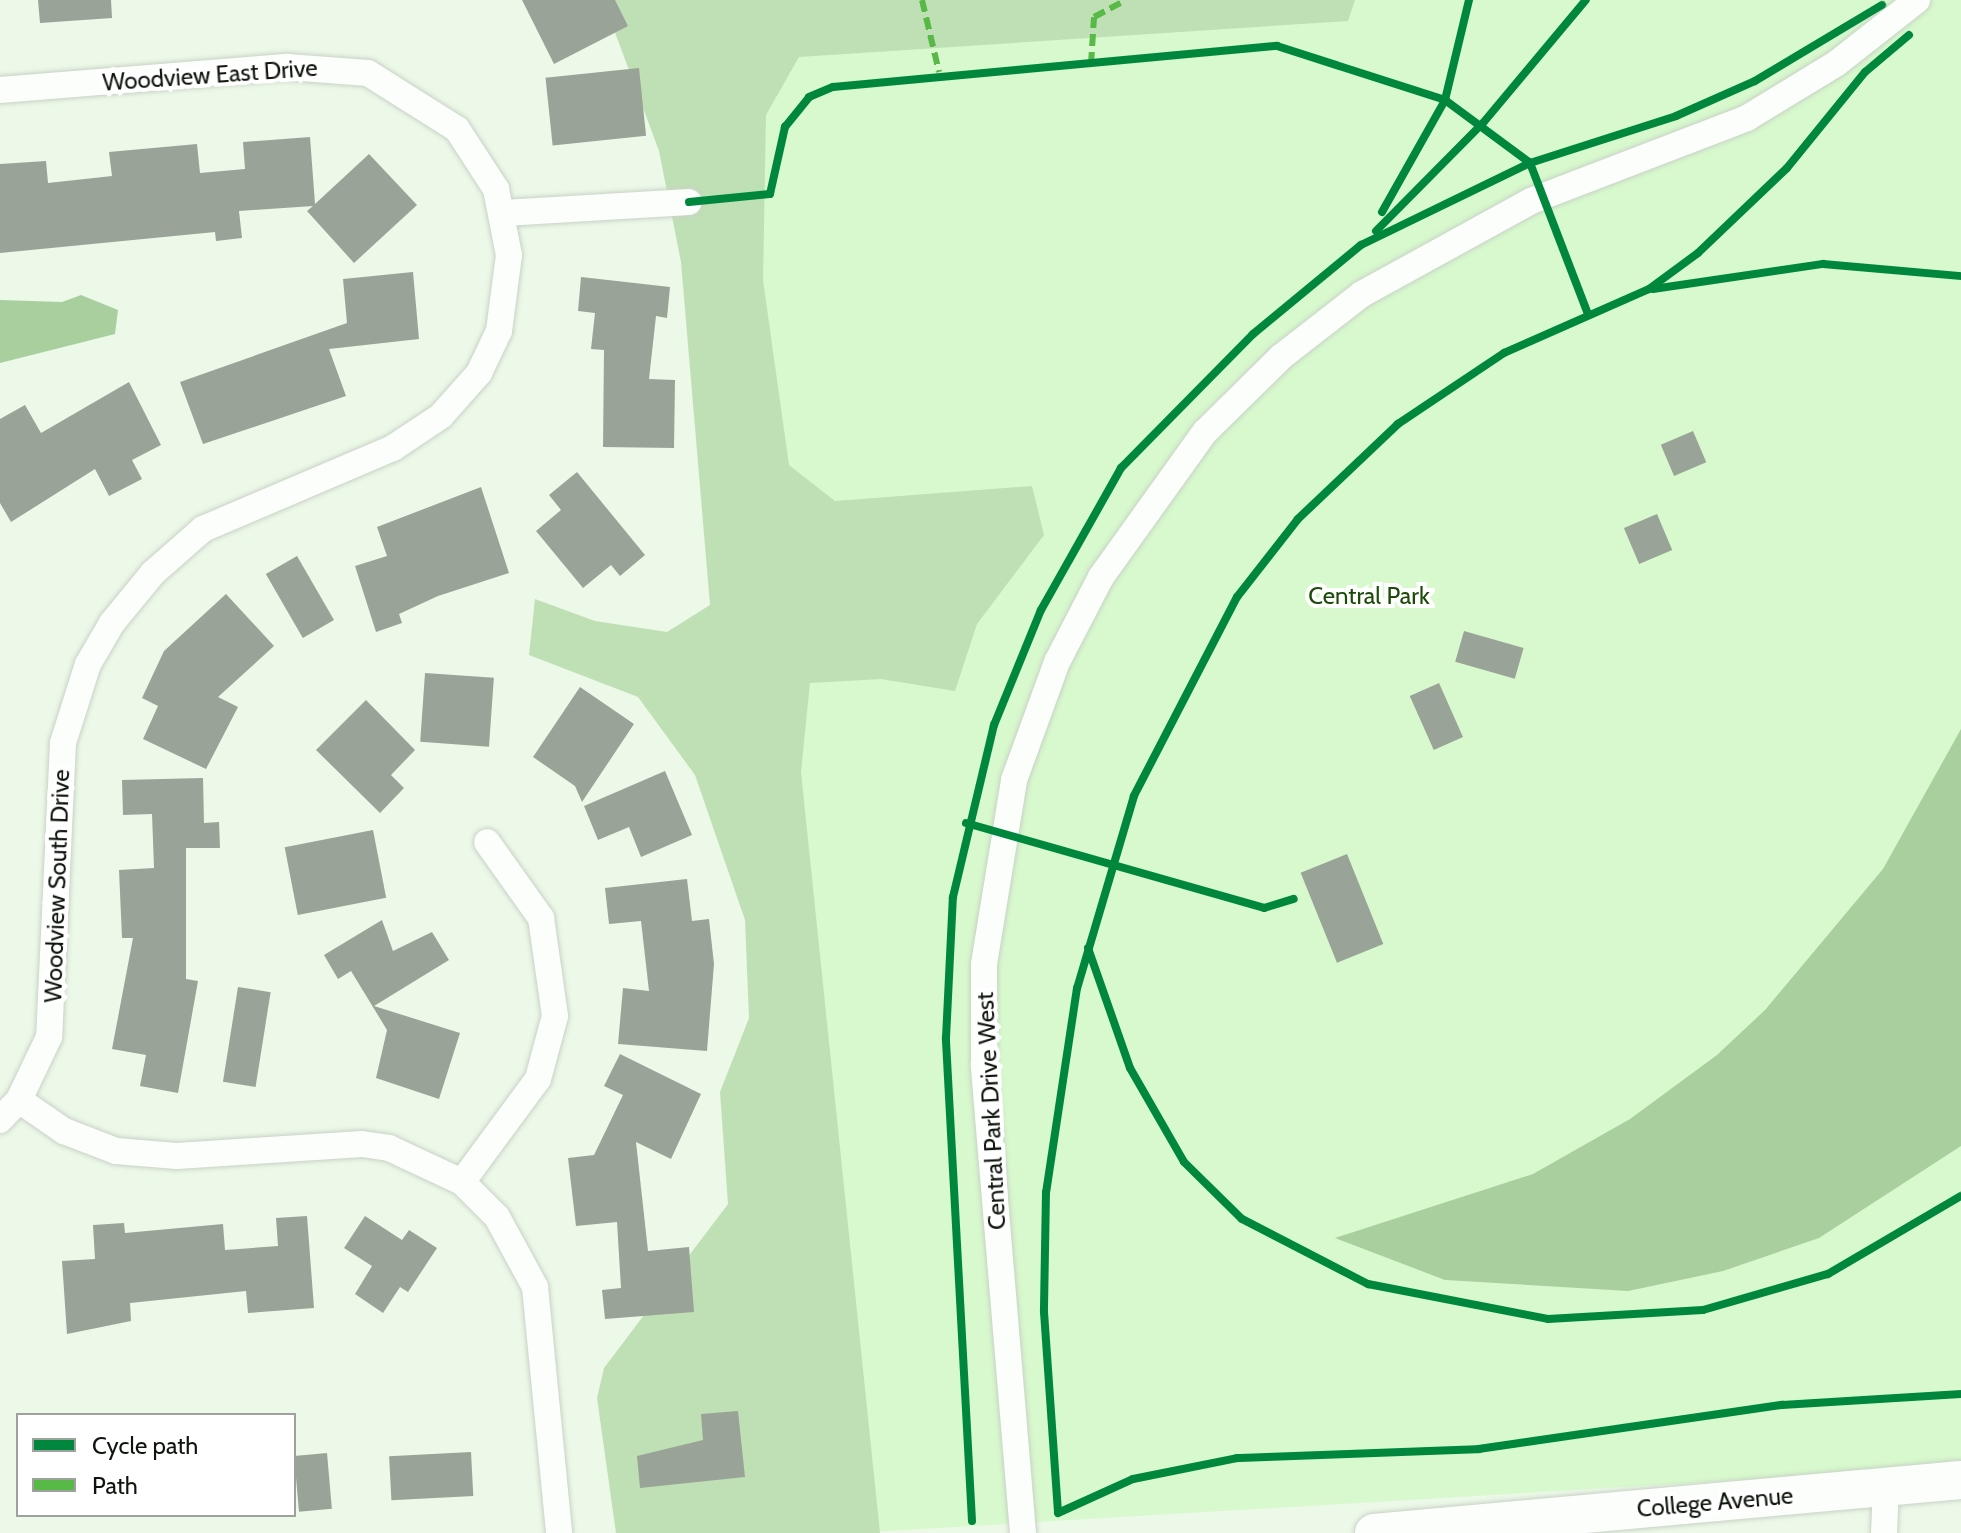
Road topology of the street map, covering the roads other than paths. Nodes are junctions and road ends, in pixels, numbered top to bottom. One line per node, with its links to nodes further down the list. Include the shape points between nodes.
1 (1917, 0): 12 (street, Central Park Drive West, via 1806,85 1737,123 1531,201 1371,287 1234,401 1165,480 1101,577 1051,676 1014,780 987,930 984,1064)
2 (0, 90): 4 (street, Woodview East Drive, via 288,67 368,73 457,129)
3 (689, 202): 4 (street)
4 (504, 213): 6 (street, Woodview South Drive, via 508,294 499,331 462,395 393,448 203,529 128,601 88,664 72,704 59,779 55,1004 49,1037)
5 (487, 842): 8 (street, via 541,918 555,1016 538,1079)
6 (19, 1100): 7 (street, Woodview South Drive); 8 (street, via 64,1131 116,1151 177,1156 362,1144 389,1148)
7 (0, 1120)
8 (462, 1182): 11 (street, via 497,1217 535,1287)
9 (1961, 1480): 10 (main road, College Avenue)
10 (1886, 1487): 13 (main road, College Avenue); 14 (street)
11 (559, 1533)
12 (1023, 1533)
13 (1374, 1533)
14 (1884, 1533)

